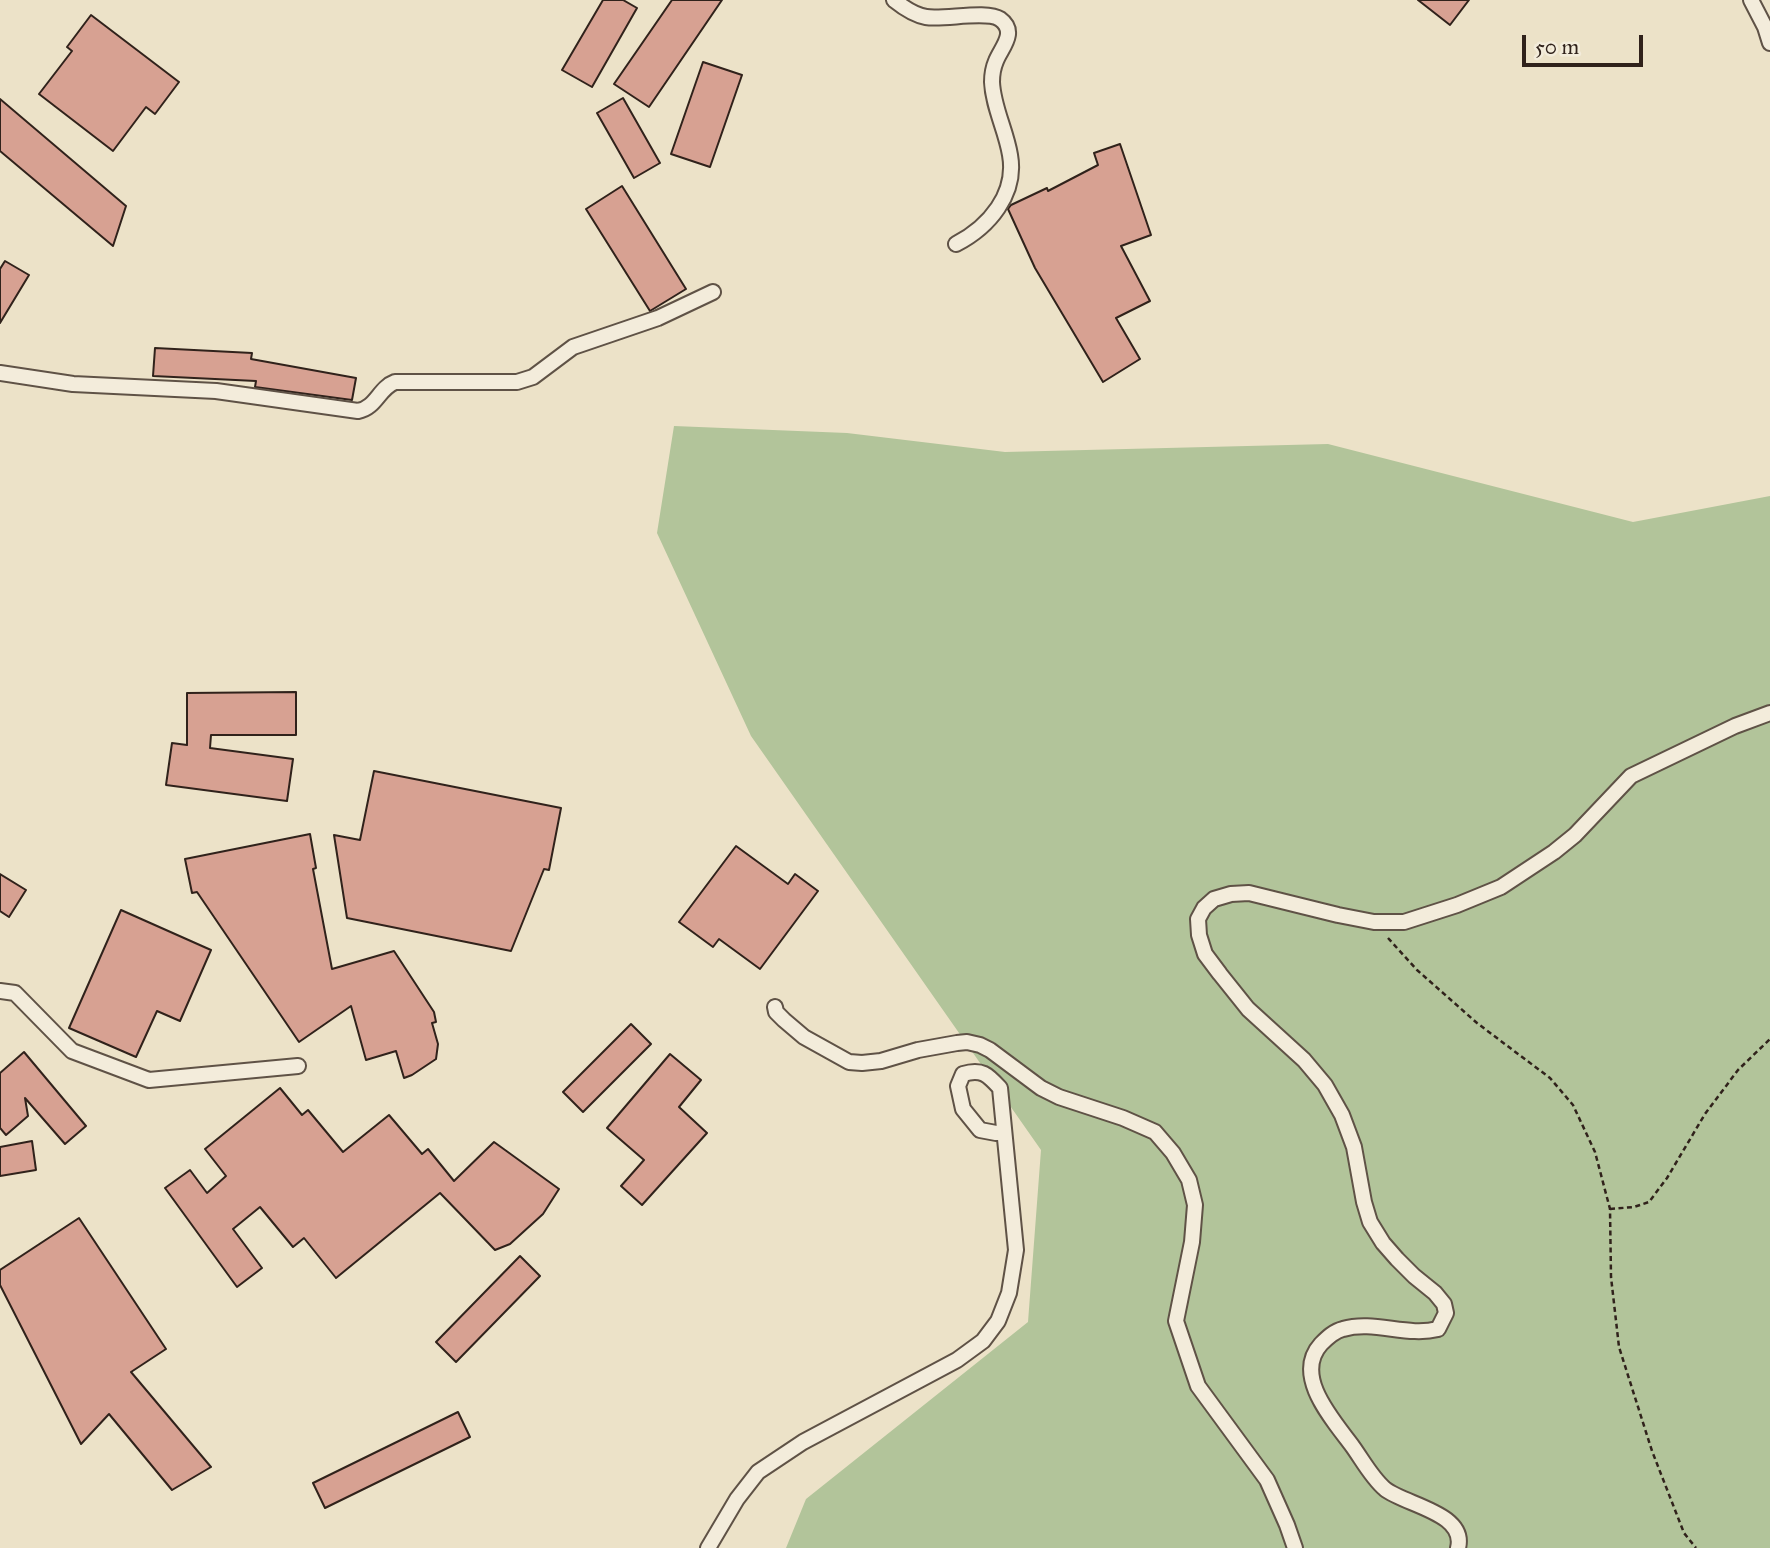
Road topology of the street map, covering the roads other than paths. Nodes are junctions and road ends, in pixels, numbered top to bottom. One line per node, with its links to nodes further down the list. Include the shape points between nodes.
1 (894, 0): 4 (street, via 925,17 996,17 1008,33 992,83 1011,156 1009,181 993,215)
2 (1751, 0): 3 (street)
3 (1770, 43)
4 (956, 244)
5 (713, 292): 6 (street, via 658,318 573,347 533,377 517,382 395,382 371,406 358,411 216,391 74,384)
6 (0, 373)
7 (1770, 713): 14 (street, via 1631,776 1554,852 1500,887 1457,905 1404,922 1374,922 1249,893 1214,899 1198,919 1205,954 1220,974 1248,1009 1325,1085 1354,1147 1370,1222 1383,1243 1444,1304 1446,1313 1438,1329 1341,1329 1315,1351 1312,1381 1321,1402 1374,1477 1385,1489 1443,1517 1455,1528)
8 (0, 990): 10 (street, via 15,993 72,1051 149,1080)
9 (775, 1007): 13 (street, via 804,1037 849,1062 881,1061 967,1042 990,1050 1059,1097 1154,1132 1189,1180 1195,1205 1176,1321 1198,1386 1267,1480)
10 (298, 1066)
11 (1004, 1133): 11 (street, via 1000,1088 988,1075 974,1070 963,1074 958,1086 963,1109 972,1122 980,1130); 12 (street, via 1016,1250 1009,1293 998,1321 983,1341 957,1360 803,1442 758,1472)
12 (708, 1548)
13 (1295, 1548)
14 (1458, 1548)

